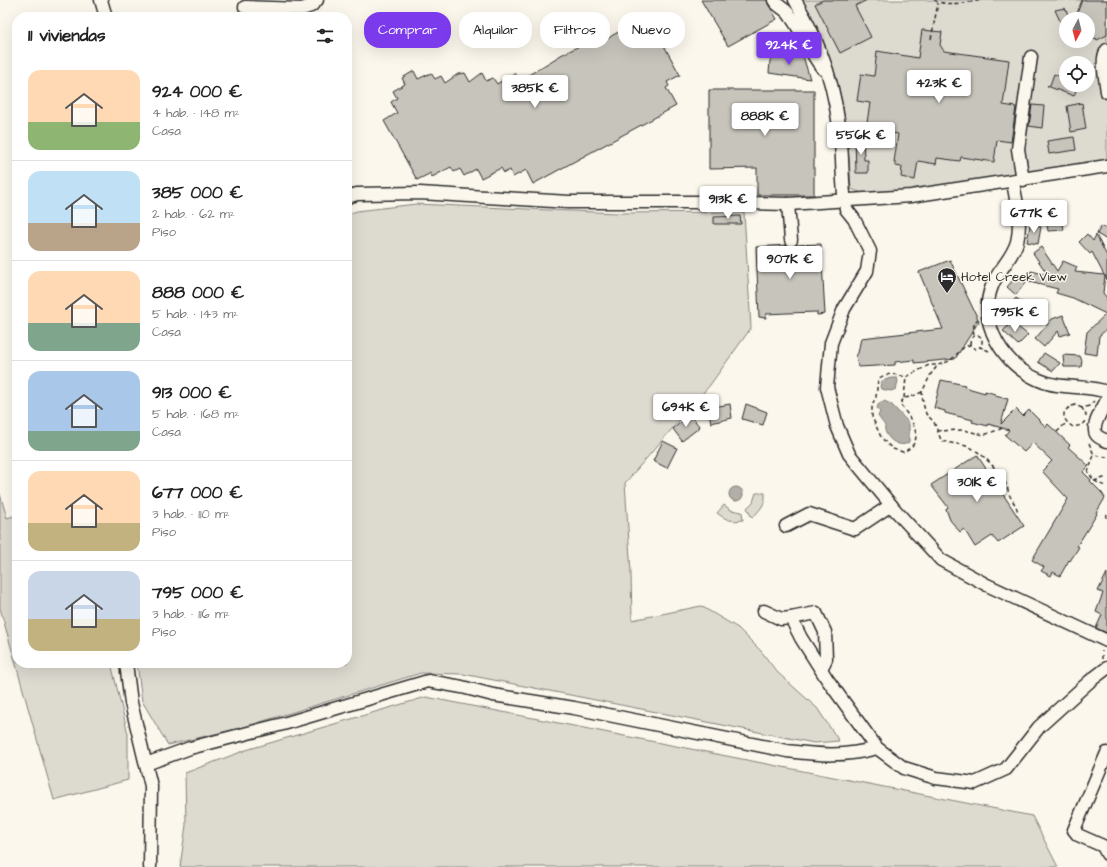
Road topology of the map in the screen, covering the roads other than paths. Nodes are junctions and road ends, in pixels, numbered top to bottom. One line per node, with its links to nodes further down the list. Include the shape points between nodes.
1 (101, 0): 6 (lane)
2 (316, 0): 5 (lane, via 311,6 302,9)
3 (774, 0): 9 (lane, via 787,11 816,61)
4 (796, 0): 9 (lane, via 825,60)
5 (245, 8)
6 (105, 12)
7 (1107, 50): 10 (lane, via 1104,53 1104,62)
8 (1030, 57): 12 (lane, via 1018,149)
9 (830, 78): 14 (lane, via 837,109)
10 (1107, 92)
11 (1107, 166): 12 (lane)
12 (1018, 181): 14 (lane, via 911,196); 17 (lane, via 1018,234 1011,256 992,285 989,296 987,315 993,334 1008,358 1038,380 1058,386)
13 (352, 196): 15 (lane, via 420,193 569,202)
14 (845, 201): 15 (lane); 19 (lane, via 846,209 870,251 867,270 844,309 831,343 827,387 837,426 849,454)
15 (788, 204): 16 (lane)
16 (791, 240)
17 (1107, 392): 18 (lane, via 1097,418 1095,432)
18 (1107, 441)
19 (892, 505): 20 (lane, via 855,529 809,514); 23 (lane, via 941,560 987,585)
20 (786, 526)
21 (764, 611): 22 (lane, via 781,619)
22 (791, 618): 26 (lane); 26 (lane, via 816,613 825,632 826,659)
23 (1105, 641)
24 (1106, 666): 27 (lane, via 1039,727 1006,769 974,783 936,778 904,768)
25 (127, 668): 29 (lane, via 131,703)
26 (821, 669): 27 (lane)
27 (877, 748): 29 (lane, via 860,753 836,755 787,751 574,708 493,695 428,680 283,724 190,748)
28 (1107, 753): 30 (lane, via 1074,830 1078,835 1103,846)
29 (146, 764): 31 (lane, via 151,786)
30 (1107, 854)
31 (150, 867)

